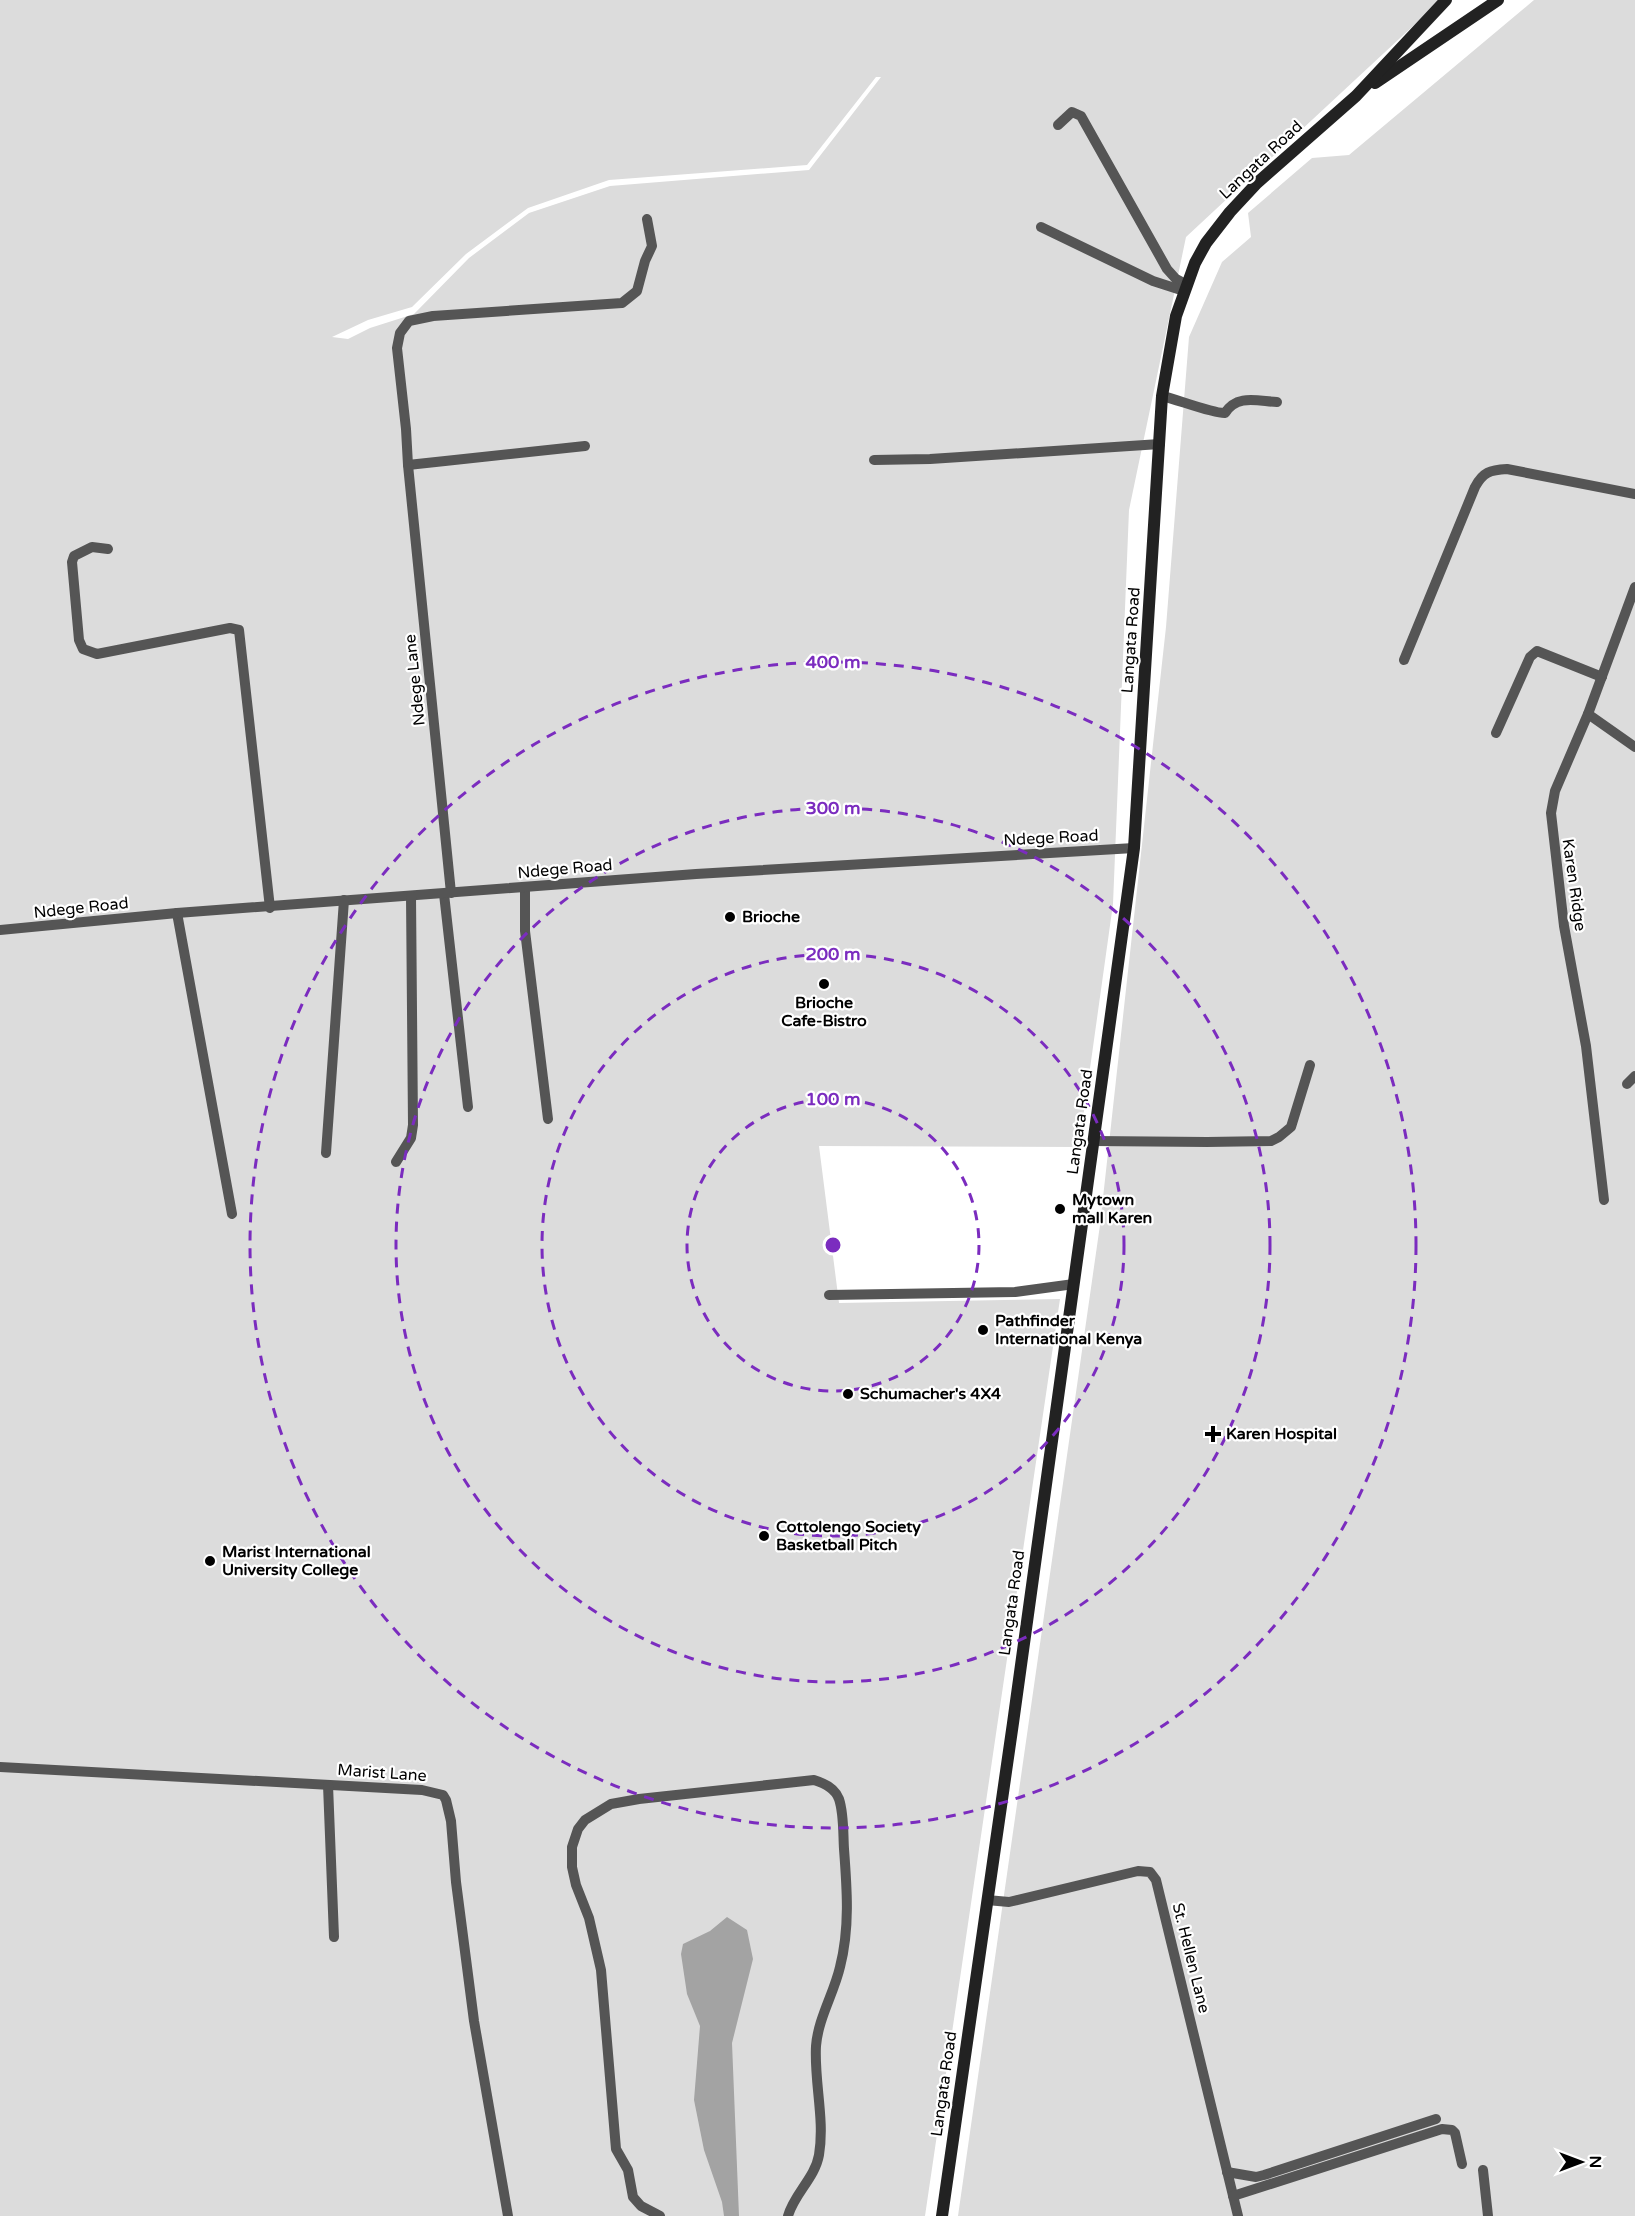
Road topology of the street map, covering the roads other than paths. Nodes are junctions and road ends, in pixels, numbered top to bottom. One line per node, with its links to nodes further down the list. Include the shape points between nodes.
1 (1446, 0): 3 (main road, Langata Road)
2 (1498, 0): 3 (main road, Langata Road)
3 (1356, 96): 7 (main road, Langata Road, via 1257,183 1230,212 1206,243)
4 (1058, 125): 7 (street, via 1072,112 1082,116 1167,269)
5 (648, 219): 13 (street, Ndege Lane, via 652,246 637,291 622,303 433,316 404,325 397,348)
6 (1041, 227): 7 (street, via 1153,281)
7 (1185, 288): 8 (main road, Langata Road)
8 (1162, 396): 9 (street, via 1217,413 1225,413 1237,400); 10 (main road, Langata Road)
9 (1277, 402)
10 (1160, 444): 12 (street); 22 (main road, Langata Road)
11 (585, 446): 13 (street)
12 (874, 460)
13 (408, 465): 24 (street, Ndege Lane)
14 (1635, 494): 17 (street, via 1507,470 1490,470 1481,476)
15 (108, 549): 27 (street, via 92,547 74,556 72,562 82,649 97,654 230,628 239,630)
16 (1635, 586): 18 (street, Karen Ridge)
17 (1404, 660)
18 (1602, 677): 19 (street, Karen Ridge); 20 (street, via 1537,651 1530,657)
19 (1588, 714): 21 (street); 38 (street, Karen Ridge, via 1555,791 1551,813 1564,926 1586,1046)
20 (1496, 733)
21 (1635, 747)
22 (1134, 848): 23 (street, Ndege Road, via 696,873); 35 (main road, Langata Road)
23 (525, 887): 24 (street, Ndege Road); 34 (street, via 525,931)
24 (447, 893): 25 (street, Ndege Road); 33 (street, Ndege Lane)
25 (411, 896): 26 (street, Ndege Road); 37 (street, via 413,1125 411,1138)
26 (344, 900): 27 (street, Ndege Road); 36 (street)
27 (270, 908): 28 (street, Ndege Road)
28 (177, 913): 29 (street, Ndege Road); 39 (street)
29 (0, 930)
30 (1310, 1065): 35 (street, via 1291,1127 1271,1141)
31 (1635, 1076): 32 (street)
32 (1627, 1084)
33 (468, 1107)
34 (548, 1119)
35 (1093, 1141): 40 (main road, Langata Road)
36 (326, 1153)
37 (396, 1162)
38 (1604, 1200)
39 (232, 1214)
40 (1074, 1284): 41 (street, via 1015,1292); 44 (main road, Langata Road)
41 (829, 1295)
42 (0, 1767): 43 (street, Marist Lane)
43 (328, 1785): 45 (street); 51 (street, Marist Lane, via 422,1790 443,1795 446,1800 452,1821 474,2021)
44 (987, 1900): 49 (street, St. Hellen Lane, via 1010,1902 1138,1871 1154,1876); 54 (main road, Langata Road)
45 (334, 1937)
46 (1436, 2119): 49 (street, via 1264,2175)
47 (1462, 2164): 50 (street, via 1455,2133 1442,2129)
48 (1483, 2170): 56 (street)
49 (1227, 2172): 50 (street, St. Hellen Lane)
50 (1233, 2196): 55 (street, St. Hellen Lane)
51 (508, 2216)
52 (660, 2216): 53 (street, via 633,2197 628,2170 616,2150 601,1970 572,1867 572,1847 578,1829 599,1810 621,1802 814,1780 829,1786 838,1799 848,1928 841,1966 816,2046 819,2157)
53 (788, 2216)
54 (942, 2216)
55 (1238, 2216)
56 (1488, 2216)

